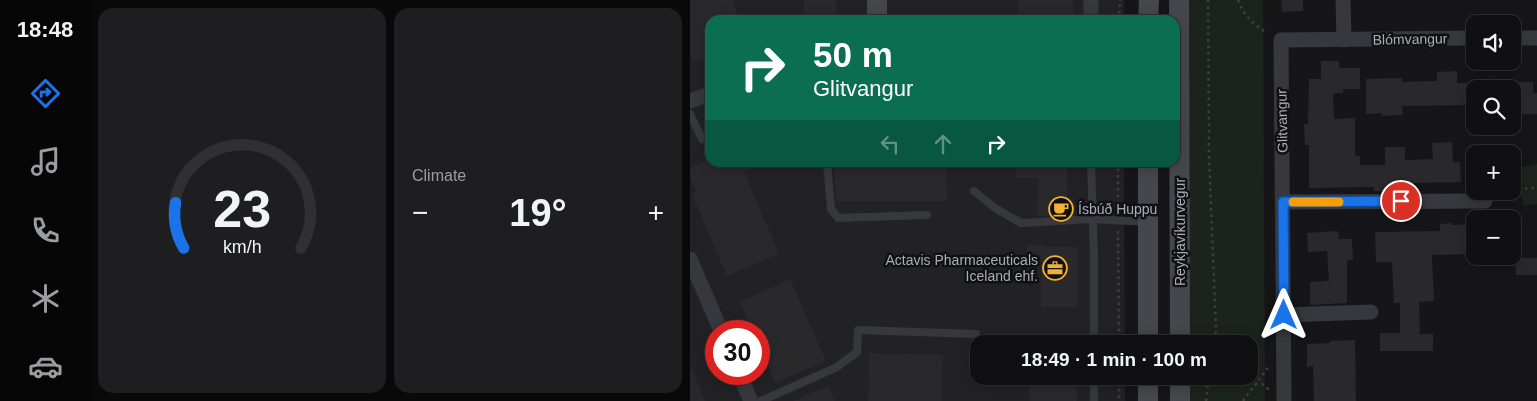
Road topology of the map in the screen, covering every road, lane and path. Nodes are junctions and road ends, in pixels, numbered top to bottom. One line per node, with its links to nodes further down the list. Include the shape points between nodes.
1 (877, 0): 9 (main road)
2 (1091, 0): 10 (street)
3 (1120, 0): 11 (path)
4 (1149, 0): 12 (main road)
5 (1179, 0): 13 (main road, Reykjavíkurvegur)
6 (1208, 0): 46 (path)
7 (1238, 0): 17 (path, via 1244,14 1258,28)
8 (1343, 0): 18 (street)
9 (877, 15)
10 (1090, 15)
11 (1119, 15)
12 (1148, 15)
13 (1179, 15)
14 (1466, 38): 18 (street, Blómvangur)
15 (1521, 38): 16 (street)
16 (1537, 38)
17 (1281, 40): 18 (street, Blómvangur); 32 (street, Glitvangur)
18 (1344, 40)
19 (705, 96): 20 (street)
20 (690, 101)
21 (690, 114): 22 (lane)
22 (702, 139)
23 (827, 167): 33 (lane, via 831,208 838,218)
24 (1091, 167): 34 (lane)
25 (1118, 167): 35 (path)
26 (1148, 167): 36 (main road)
27 (1178, 167): 45 (main road, Reykjavíkurvegur)
28 (1537, 188): 29 (path)
29 (1521, 189)
30 (974, 191): 34 (lane, via 1021,223)
31 (1485, 201): 32 (street)
32 (1283, 202): 39 (street, Glitvangur)
33 (927, 215)
34 (1092, 219): 35 (lane); 42 (lane)
35 (1118, 220): 36 (lane); 43 (path)
36 (1148, 222): 44 (main road)
37 (690, 259): 40 (street)
38 (1371, 312): 39 (street)
39 (1284, 315): 62 (street, Glitvangur)
40 (716, 320)
41 (976, 334): 56 (lane, via 858,330 857,352 837,367)
42 (1094, 335)
43 (1119, 335)
44 (1148, 335)
45 (1180, 335)
46 (1215, 335)
47 (1258, 384): 54 (path)
48 (744, 385): 55 (street)
49 (1094, 385): 57 (lane)
50 (1119, 385): 58 (path)
51 (1148, 385): 59 (main road)
52 (1180, 385): 60 (main road)
53 (1208, 385): 61 (path)
54 (1270, 390)
55 (751, 401)
56 (761, 401)
57 (1094, 401)
58 (1119, 401)
59 (1148, 401)
60 (1180, 401)
61 (1206, 401)
62 (1284, 401)

